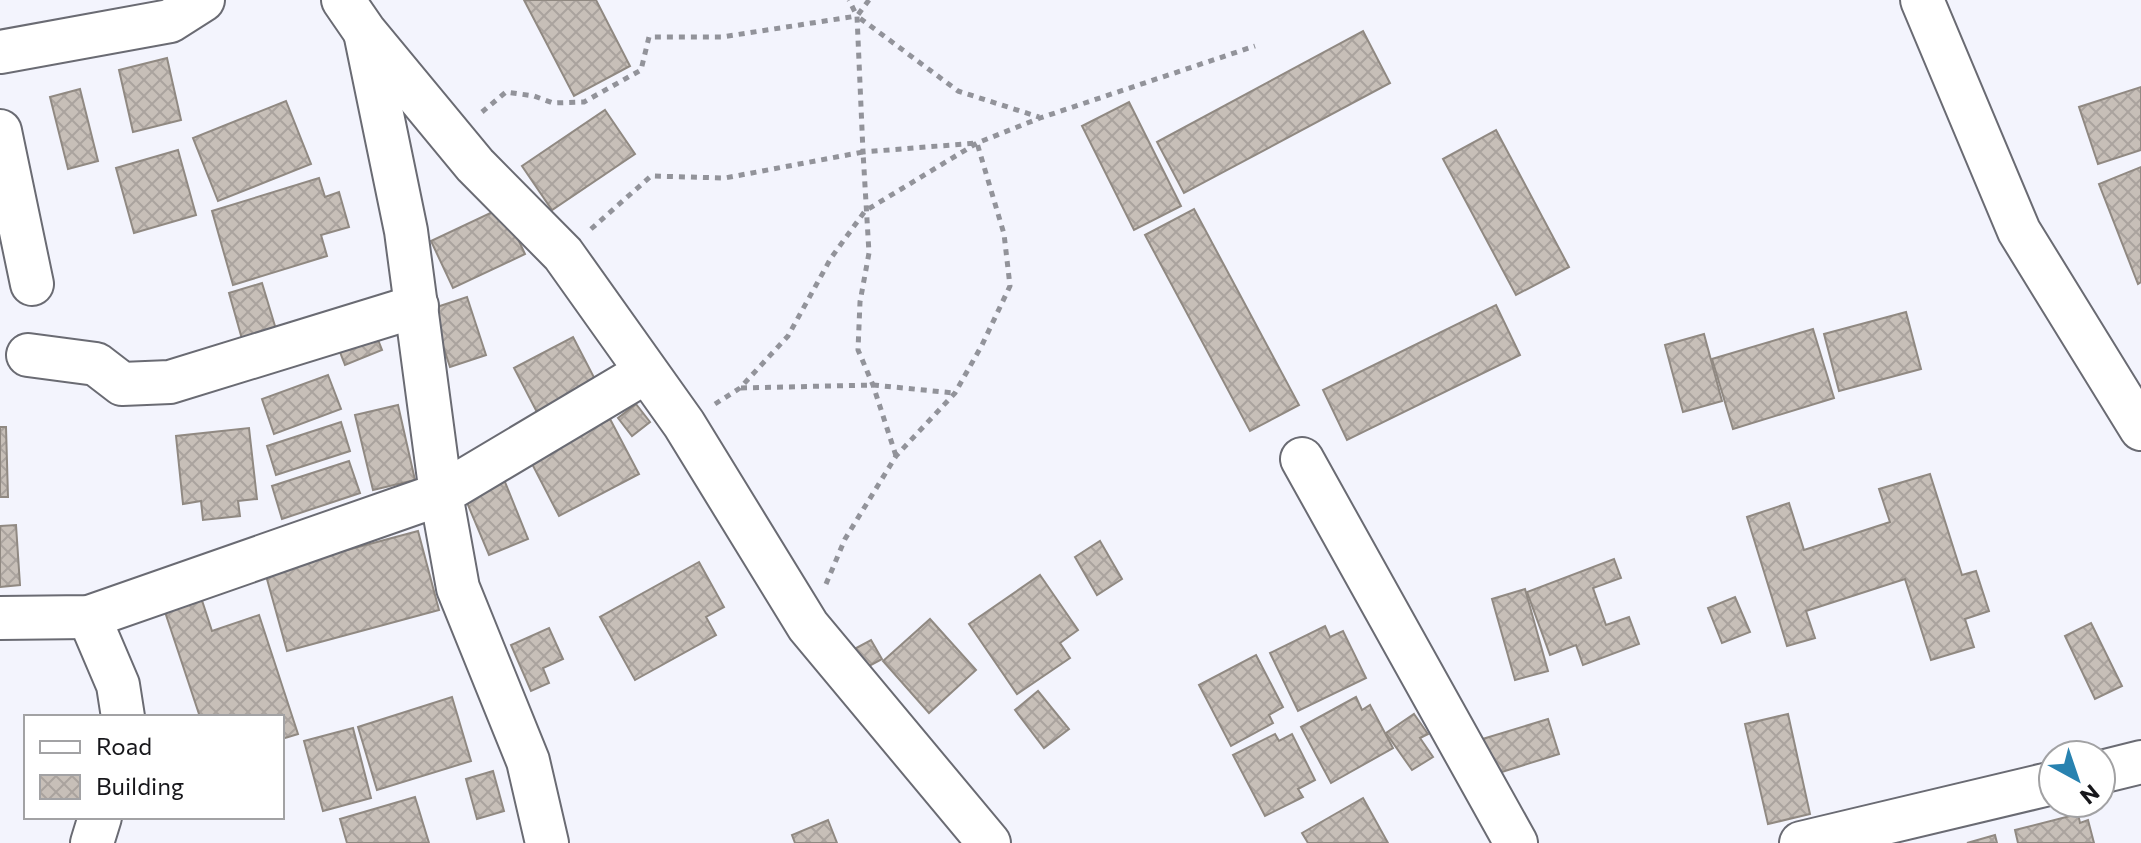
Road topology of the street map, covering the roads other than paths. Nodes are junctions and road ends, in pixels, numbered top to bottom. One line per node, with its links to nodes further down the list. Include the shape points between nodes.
1 (203, 0): 4 (street, via 170,21)
2 (1922, 0): 10 (street, via 2019,231)
3 (354, 16): 7 (street, via 406,231); 9 (street, via 475,165 563,254)
4 (0, 52)
5 (0, 131): 6 (street)
6 (32, 284)
7 (417, 306): 8 (street, via 170,382 122,384 96,364); 12 (street)
8 (28, 355)
9 (646, 372): 12 (street); 22 (street, via 684,424 808,626)
10 (2141, 429)
11 (1302, 459): 23 (street)
12 (441, 494): 13 (street); 21 (street, via 458,588 528,761)
13 (89, 617): 14 (street); 15 (street, via 118,685)
14 (0, 618)
15 (123, 715)
16 (2141, 762): 17 (street)
17 (2117, 768)
18 (2037, 787): 24 (street)
19 (99, 819): 20 (street)
20 (92, 843)
21 (547, 843)
22 (989, 843)
23 (1516, 843)
24 (1801, 843)

